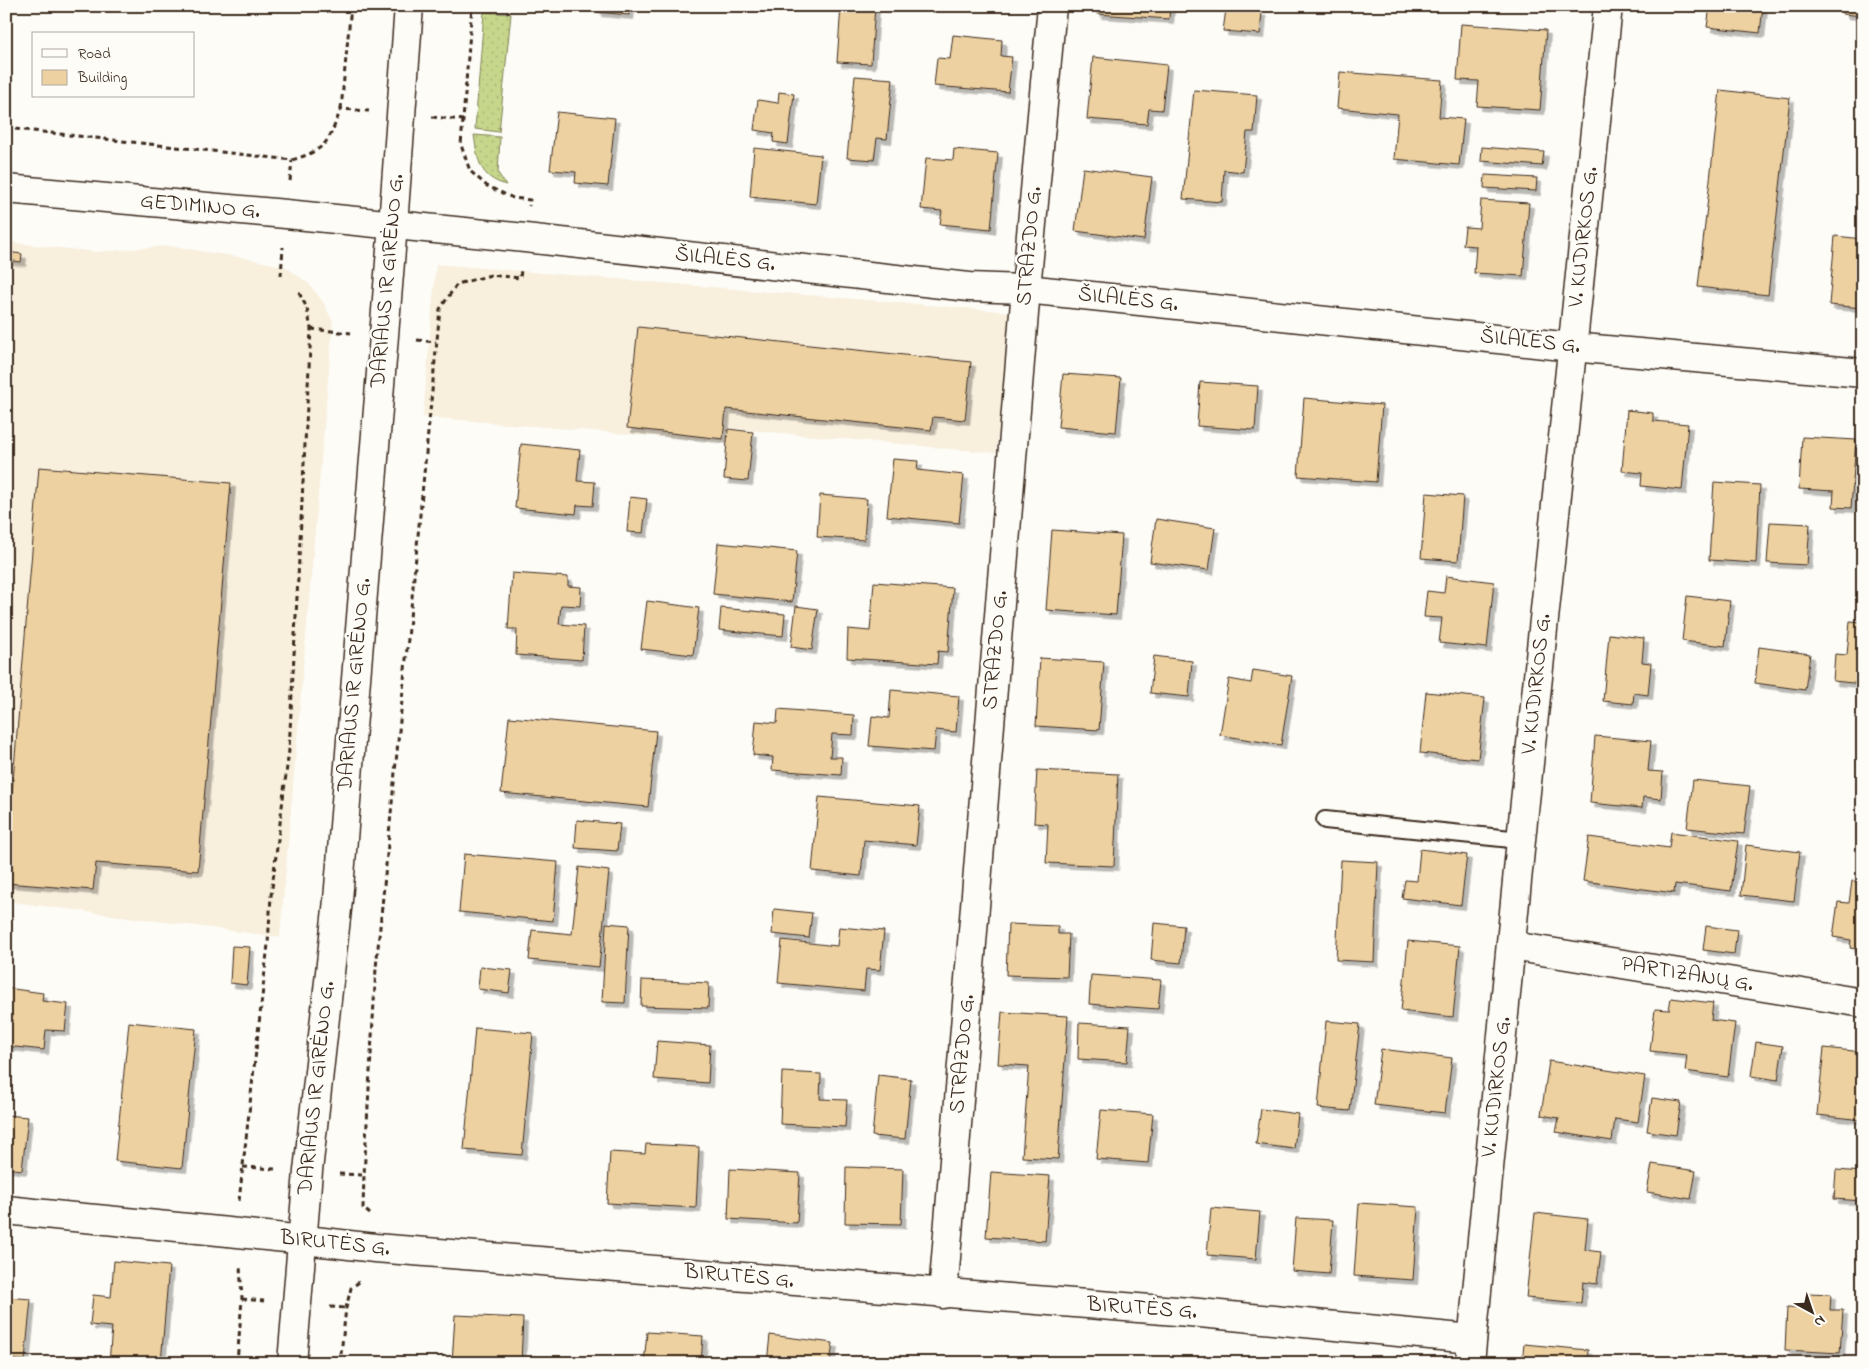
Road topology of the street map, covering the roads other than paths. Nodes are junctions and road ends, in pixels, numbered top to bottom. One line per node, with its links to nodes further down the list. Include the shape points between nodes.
1 (409, 6): 5 (main road, DARIAUS IR GIRĖNO G.)
2 (1052, 6): 6 (main road, STRAZDO G.)
3 (1608, 6): 7 (main road, V. KUDIRKOS G.)
4 (6, 189): 5 (main road, GEDIMINO G.)
5 (393, 224): 6 (main road, ŠILALĖS G., via 979,288); 14 (main road, DARIAUS IR GIRĖNO G., via 338,900)
6 (1026, 289): 7 (main road, ŠILALĖS G.); 15 (main road, STRAZDO G.)
7 (1572, 347): 8 (main road, ŠILALĖS G.); 10 (main road, V. KUDIRKOS G.)
8 (1863, 373)
9 (1325, 820): 10 (lane)
10 (1521, 840): 11 (main road, V. KUDIRKOS G.)
11 (1512, 946): 12 (main road, PARTIZANŲ G.); 16 (main road, V. KUDIRKOS G.)
12 (1863, 1003)
13 (6, 1210): 14 (main road, BIRUTĖS G.)
14 (302, 1239): 15 (main road, BIRUTĖS G., via 375,1248); 17 (main road, DARIAUS IR GIRĖNO G.)
15 (943, 1294): 16 (main road, BIRUTĖS G., via 1189,1312)
16 (1471, 1351)
17 (292, 1363)

